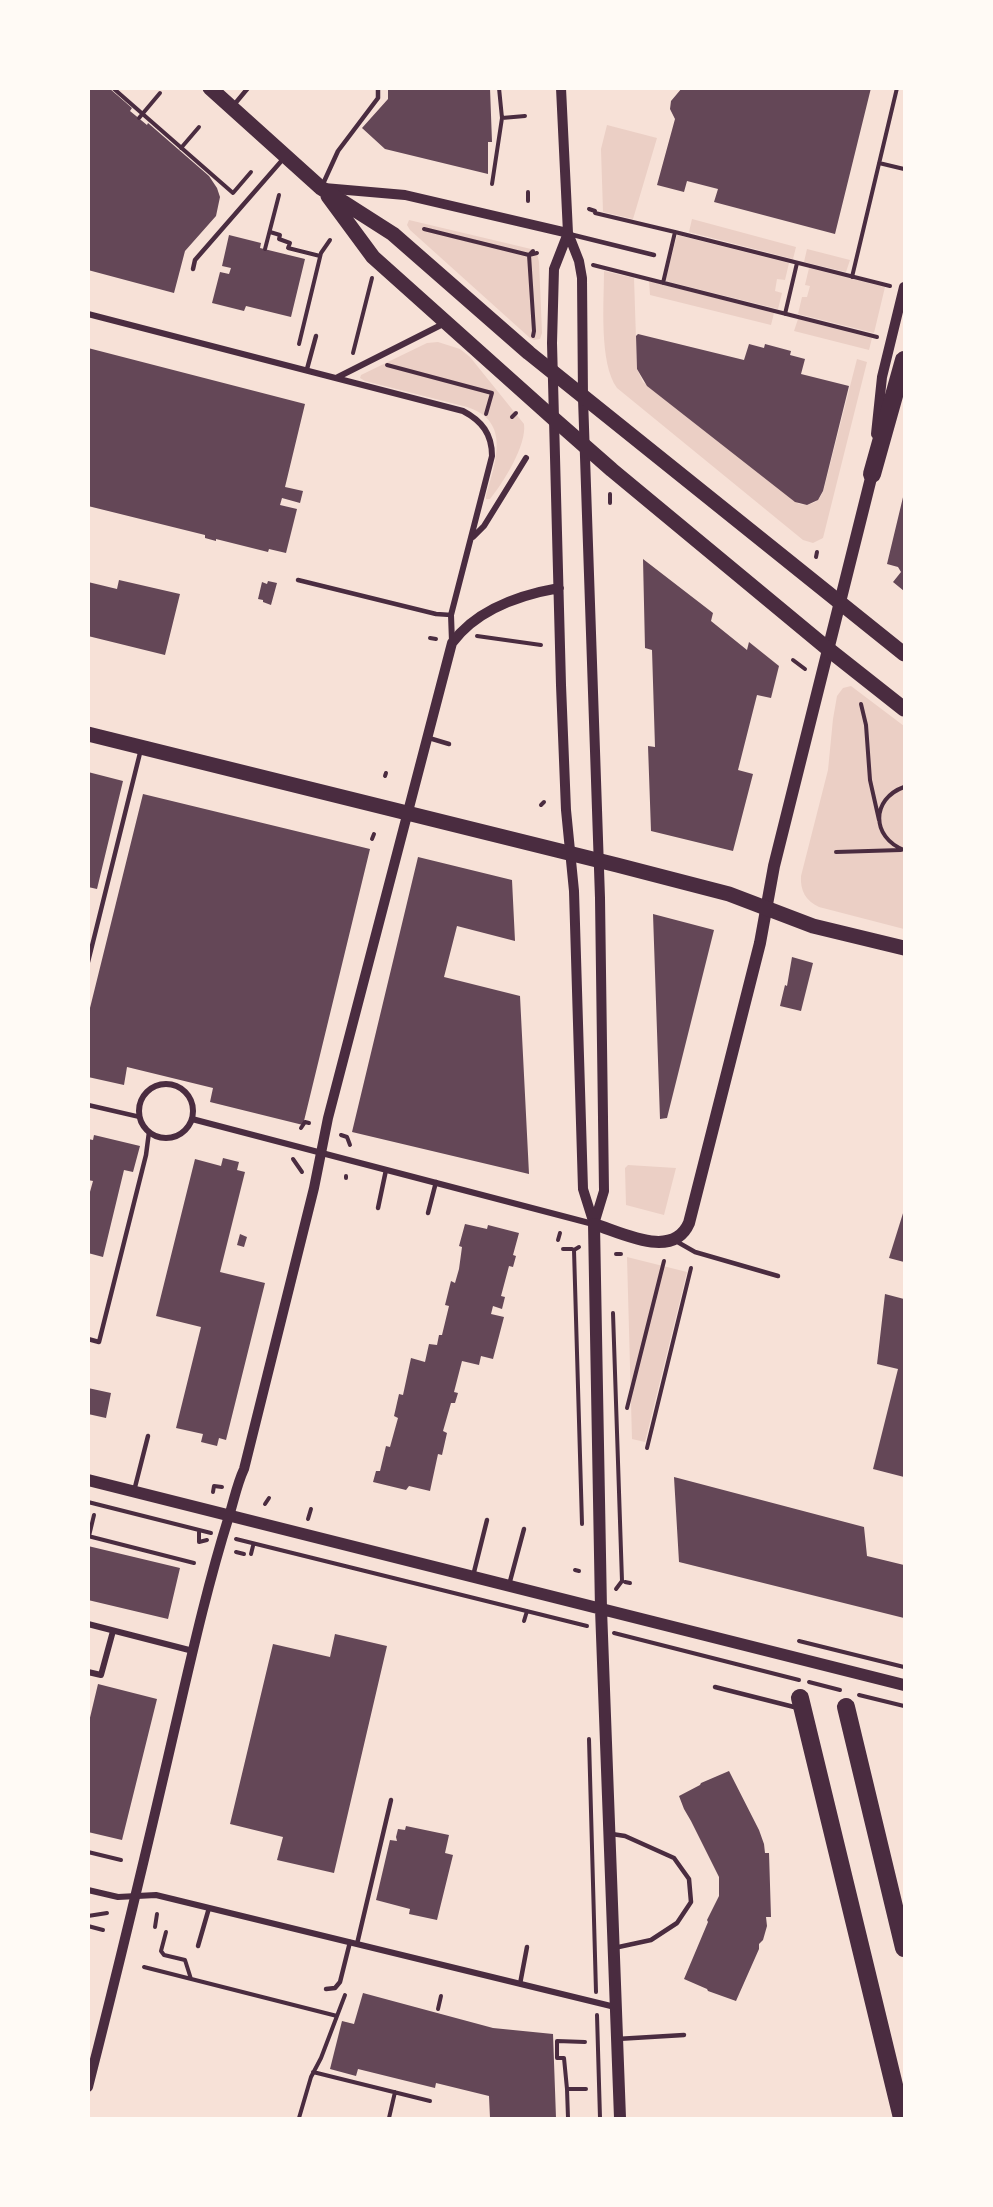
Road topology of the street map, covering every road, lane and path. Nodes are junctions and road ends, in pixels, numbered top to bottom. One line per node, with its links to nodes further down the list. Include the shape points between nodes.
1 (113, 88): 10 (path)
2 (210, 88): 9 (main road)
3 (248, 88): 9 (lane)
4 (378, 88): 20 (lane, via 378,98 338,151)
5 (499, 88): 12 (path)
6 (561, 88): 28 (street)
7 (897, 88): 16 (path)
8 (160, 93): 10 (path)
9 (232, 108): 15 (main road)
10 (140, 116): 14 (path)
11 (525, 116): 12 (path)
12 (502, 118): 19 (path)
13 (199, 127): 14 (path)
14 (181, 148): 18 (path, via 233,193)
15 (286, 156): 20 (main road); 35 (lane, via 195,260)
16 (879, 163): 17 (path); 37 (path)
17 (904, 169)
18 (251, 172)
19 (492, 184)
20 (321, 188): 28 (street, via 405,195); 43 (main road, via 373,256); 52 (main road, via 393,234)
21 (279, 195): 26 (path)
22 (535, 196): 23 (path, via 528,192)
23 (528, 201)
24 (589, 209): 27 (path)
25 (424, 229): 44 (path, via 533,253)
26 (270, 232): 30 (path); 32 (path, via 290,243 288,248)
27 (675, 232): 34 (path); 38 (path)
28 (568, 233): 31 (lane); 52 (street, via 554,269); 54 (street, via 582,278)
29 (330, 240): 32 (path)
30 (265, 249)
31 (654, 255)
32 (320, 256): 47 (path)
33 (590, 263): 38 (path)
34 (797, 263): 37 (path); 42 (path)
35 (193, 269)
36 (372, 277): 48 (path)
37 (852, 277): 39 (path)
38 (663, 283): 42 (path)
39 (890, 286)
40 (904, 287): 59 (street, via 882,377)
41 (88, 314): 51 (street)
42 (785, 314): 46 (path)
43 (446, 322): 53 (street); 56 (main road)
44 (534, 331)
45 (315, 336): 51 (lane)
46 (877, 337)
47 (298, 344)
48 (352, 353)
49 (904, 360): 59 (highway)
50 (386, 365): 55 (path, via 492,393)
51 (307, 369): 53 (street)
52 (553, 374): 54 (main road); 56 (street)
53 (339, 377): 62 (street, via 463,411 486,430 492,456)
54 (583, 398): 57 (street); 65 (main road)
55 (485, 417)
56 (554, 419): 57 (main road); 64 (street)
57 (585, 446): 72 (main road); 90 (street)
58 (526, 458): 62 (street, via 484,526)
59 (872, 474): 65 (main road)
60 (610, 494): 61 (path)
61 (610, 503)
62 (472, 538): 66 (street)
63 (298, 580): 66 (lane)
64 (559, 588): 70 (street, via 533,592 490,610 467,625); 89 (street)
65 (840, 603): 72 (main road); 73 (main road)
66 (451, 615): 70 (street)
67 (477, 636): 71 (path)
68 (430, 638): 69 (path)
69 (436, 639)
70 (452, 643): 79 (street)
71 (541, 645)
72 (828, 649): 77 (main road); 91 (main road)
73 (904, 654)
74 (793, 660): 75 (path)
75 (805, 669)
76 (861, 704): 84 (path)
77 (904, 709)
78 (88, 734): 81 (main road)
79 (427, 737): 80 (lane); 83 (street)
80 (449, 744)
81 (141, 747): 83 (main road); 93 (lane)
82 (904, 786): 84 (path, via 885,799)
83 (407, 813): 89 (main road); 102 (street)
84 (879, 820): 87 (path, via 886,839)
85 (374, 834): 86 (path)
86 (372, 839)
87 (904, 850): 88 (path)
88 (836, 852)
89 (570, 853): 90 (main road); 109 (street, via 583,1189)
90 (598, 860): 91 (main road, via 729,894); 109 (street, via 604,1191)
91 (766, 908): 92 (main road, via 813,926); 112 (main road, via 691,1216)
92 (904, 948)
93 (88, 962)
94 (88, 1105): 95 (lane)
95 (140, 1117): 96 (street, via 139,1108 146,1092 171,1084 187,1094); 99 (street)
96 (192, 1119): 99 (street, via 188,1127 174,1136); 102 (street)
97 (309, 1123): 98 (path)
98 (301, 1128)
99 (149, 1132): 118 (lane, via 99,1342)
100 (341, 1135): 101 (path, via 347,1137)
101 (350, 1145)
102 (321, 1152): 104 (street); 132 (street)
103 (293, 1159): 105 (path)
104 (386, 1170): 106 (street); 107 (lane)
105 (302, 1172)
106 (436, 1182): 108 (lane); 109 (street)
107 (378, 1208)
108 (429, 1213)
109 (594, 1224): 112 (main road, via 657,1243); 148 (main road)
110 (560, 1233): 111 (path)
111 (558, 1240)
112 (674, 1240): 117 (lane, via 695,1252)
113 (563, 1249): 114 (path)
114 (572, 1249)
115 (664, 1261): 119 (path)
116 (691, 1268): 122 (path)
117 (778, 1276)
118 (88, 1339)
119 (627, 1408)
120 (148, 1436): 125 (lane)
121 (618, 1442): 148 (path, via 622,1581)
122 (647, 1448)
123 (88, 1480): 125 (main road)
124 (222, 1487): 126 (path, via 214,1486)
125 (134, 1491): 132 (main road)
126 (213, 1492)
127 (269, 1498): 129 (path)
128 (88, 1502): 135 (path)
129 (265, 1504)
130 (311, 1509): 133 (path)
131 (94, 1515): 138 (path)
132 (230, 1515): 146 (main road); 155 (street)
133 (308, 1519)
134 (487, 1520): 146 (lane)
135 (188, 1527)
136 (524, 1529): 147 (lane)
137 (199, 1532): 139 (path, via 199,1542)
138 (89, 1536): 145 (path)
139 (207, 1540)
140 (253, 1546): 144 (path)
141 (268, 1547): 149 (path)
142 (237, 1552): 143 (path)
143 (244, 1554)
144 (251, 1554)
145 (194, 1563)
146 (472, 1576): 147 (main road)
147 (509, 1585): 148 (main road)
148 (601, 1609): 159 (main road); 165 (main road)
149 (526, 1611): 150 (path); 151 (path)
150 (558, 1619)
151 (524, 1621)
152 (88, 1624): 153 (street)
153 (113, 1631): 155 (street); 158 (street, via 101,1674)
154 (645, 1641): 161 (path)
155 (193, 1651): 169 (street)
156 (886, 1662): 157 (path)
157 (904, 1667)
158 (88, 1671)
159 (902, 1684)
160 (715, 1687): 162 (lane)
161 (846, 1697): 163 (path); 182 (highway)
162 (802, 1703): 207 (highway)
163 (904, 1706)
164 (392, 1800): 178 (lane)
165 (610, 1834): 181 (main road); 181 (lane, via 626,1836 674,1858 689,1879 691,1902 677,1923 651,1940)
166 (88, 1852): 167 (path)
167 (121, 1860)
168 (88, 1890): 169 (street, via 117,1897)
169 (136, 1895): 170 (street, via 156,1895); 197 (street)
170 (209, 1908): 178 (street); 179 (lane)
171 (107, 1913): 173 (path)
172 (158, 1914): 175 (path)
173 (88, 1916)
174 (88, 1926): 176 (path)
175 (155, 1927)
176 (103, 1930)
177 (166, 1932): 184 (path, via 161,1951 185,1960)
178 (353, 1943): 185 (street); 187 (lane, via 340,1982 335,1988)
179 (198, 1946)
180 (527, 1947): 185 (lane)
181 (614, 1948): 189 (main road)
182 (904, 1948)
183 (144, 1967): 184 (path)
184 (191, 1979): 191 (path)
185 (520, 1984): 189 (street)
186 (349, 1985): 191 (path)
187 (326, 1989)
188 (441, 1996): 190 (path)
189 (616, 2008): 194 (main road)
190 (438, 2009)
191 (337, 2016): 196 (path)
192 (597, 2023): 205 (path)
193 (684, 2035): 194 (lane)
194 (617, 2039): 206 (main road)
195 (585, 2042): 198 (path, via 557,2041 557,2058 564,2058)
196 (313, 2072): 200 (path); 202 (path)
197 (88, 2087)
198 (567, 2089): 199 (path); 204 (path)
199 (586, 2089)
200 (395, 2092): 201 (path); 203 (path)
201 (430, 2101)
202 (299, 2118)
203 (389, 2118)
204 (567, 2118)
205 (600, 2118)
206 (620, 2118)
207 (902, 2118)

